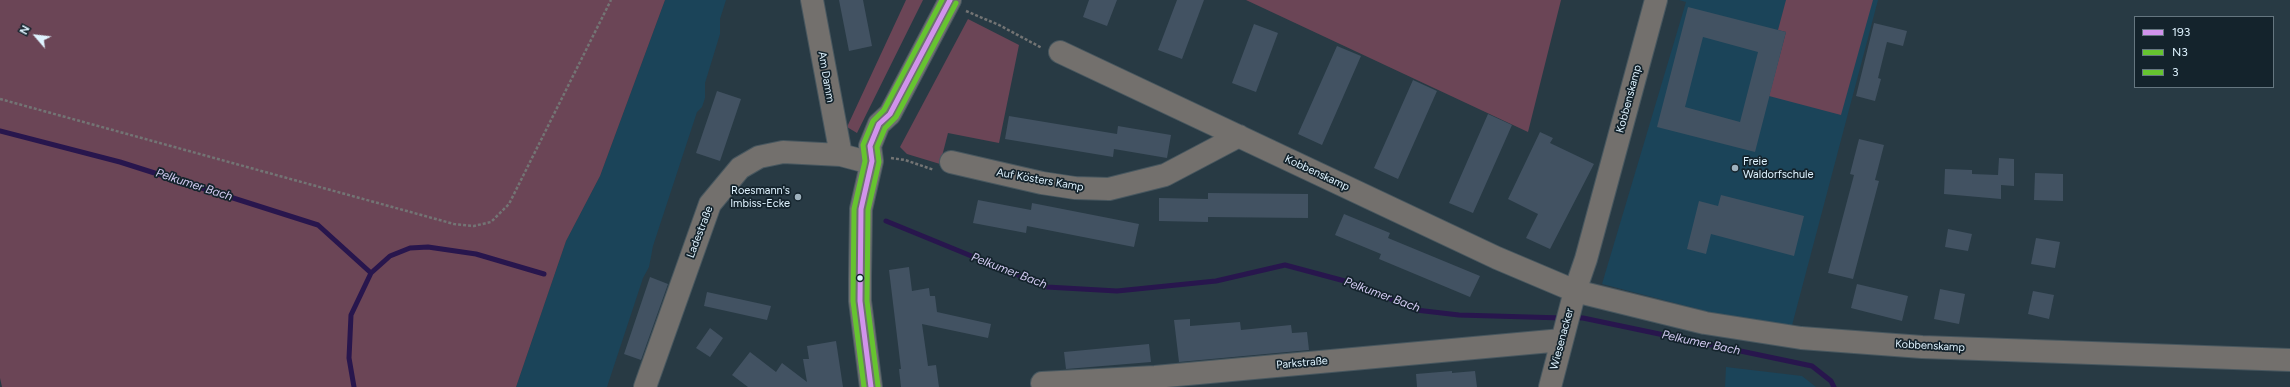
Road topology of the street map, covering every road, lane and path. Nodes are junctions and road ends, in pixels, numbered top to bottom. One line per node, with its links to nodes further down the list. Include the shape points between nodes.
1 (611, 0): 6 (path, via 509,204 491,222 474,226 454,224)
2 (812, 0): 8 (street, Am Damm)
3 (1656, 0): 11 (street, Kobbenskamp)
4 (949, 2): 5 (path, via 1043,48); 9 (main road, via 890,114 891,128 882,150)
5 (1060, 52): 7 (street, Kobbenskamp)
6 (0, 99)
7 (1239, 136): 10 (street, Auf Kösters Kamp, via 1165,175 1109,189 1075,188 1042,183); 11 (street, Kobbenskamp, via 1510,264)
8 (841, 155): 9 (street, Ladestraße); 15 (street, Ladestraße, via 783,152 759,157 740,168 726,183 710,204 700,229)
9 (871, 162): 10 (path, via 897,158 948,173); 16 (main road, via 861,209 860,278 860,301)
10 (951, 162)
11 (1573, 299): 12 (street, Wiesenacker); 13 (street, Kobbenskamp, via 1801,338 1922,347)
12 (1563, 334): 14 (street, Parkstraße, via 1155,377); 17 (street, Wiesenacker)
13 (2290, 360)
14 (1042, 383)
15 (645, 387)
16 (871, 387)
17 (1550, 387)

